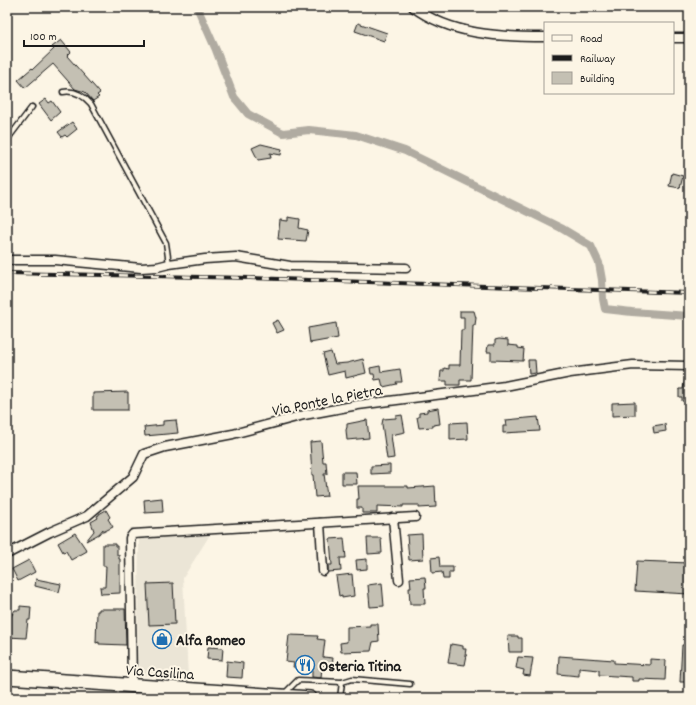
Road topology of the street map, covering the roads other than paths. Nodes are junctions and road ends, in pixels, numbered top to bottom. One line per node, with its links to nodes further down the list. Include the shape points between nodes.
1 (413, 7): 2 (street, via 453,27 490,36)
2 (544, 38)
3 (674, 38): 4 (street)
4 (689, 38)
5 (63, 92): 9 (lane, via 69,91 85,97 91,104 166,243)
6 (32, 107): 7 (lane)
7 (7, 140)
8 (7, 260): 9 (street, via 55,260 142,268)
9 (169, 264): 10 (street, via 236,257 290,266)
10 (406, 268)
11 (689, 366): 15 (street, Via Ponte la Pietra, via 633,365 570,373 505,386 358,405 165,447 144,454 132,477 87,516)
12 (415, 517): 13 (street)
13 (393, 518): 14 (street); 17 (street)
14 (320, 523): 16 (street); 21 (street, via 134,534 130,538)
15 (7, 554)
16 (324, 571)
17 (399, 580)
18 (7, 677): 21 (main road, Via Casilina)
19 (342, 682): 20 (lane, via 352,678); 22 (lane, via 298,680); 24 (lane)
20 (410, 684)
21 (132, 686): 22 (main road, Via Casilina)
22 (282, 696): 23 (main road, Via Casilina)
23 (310, 698)
24 (340, 698)

